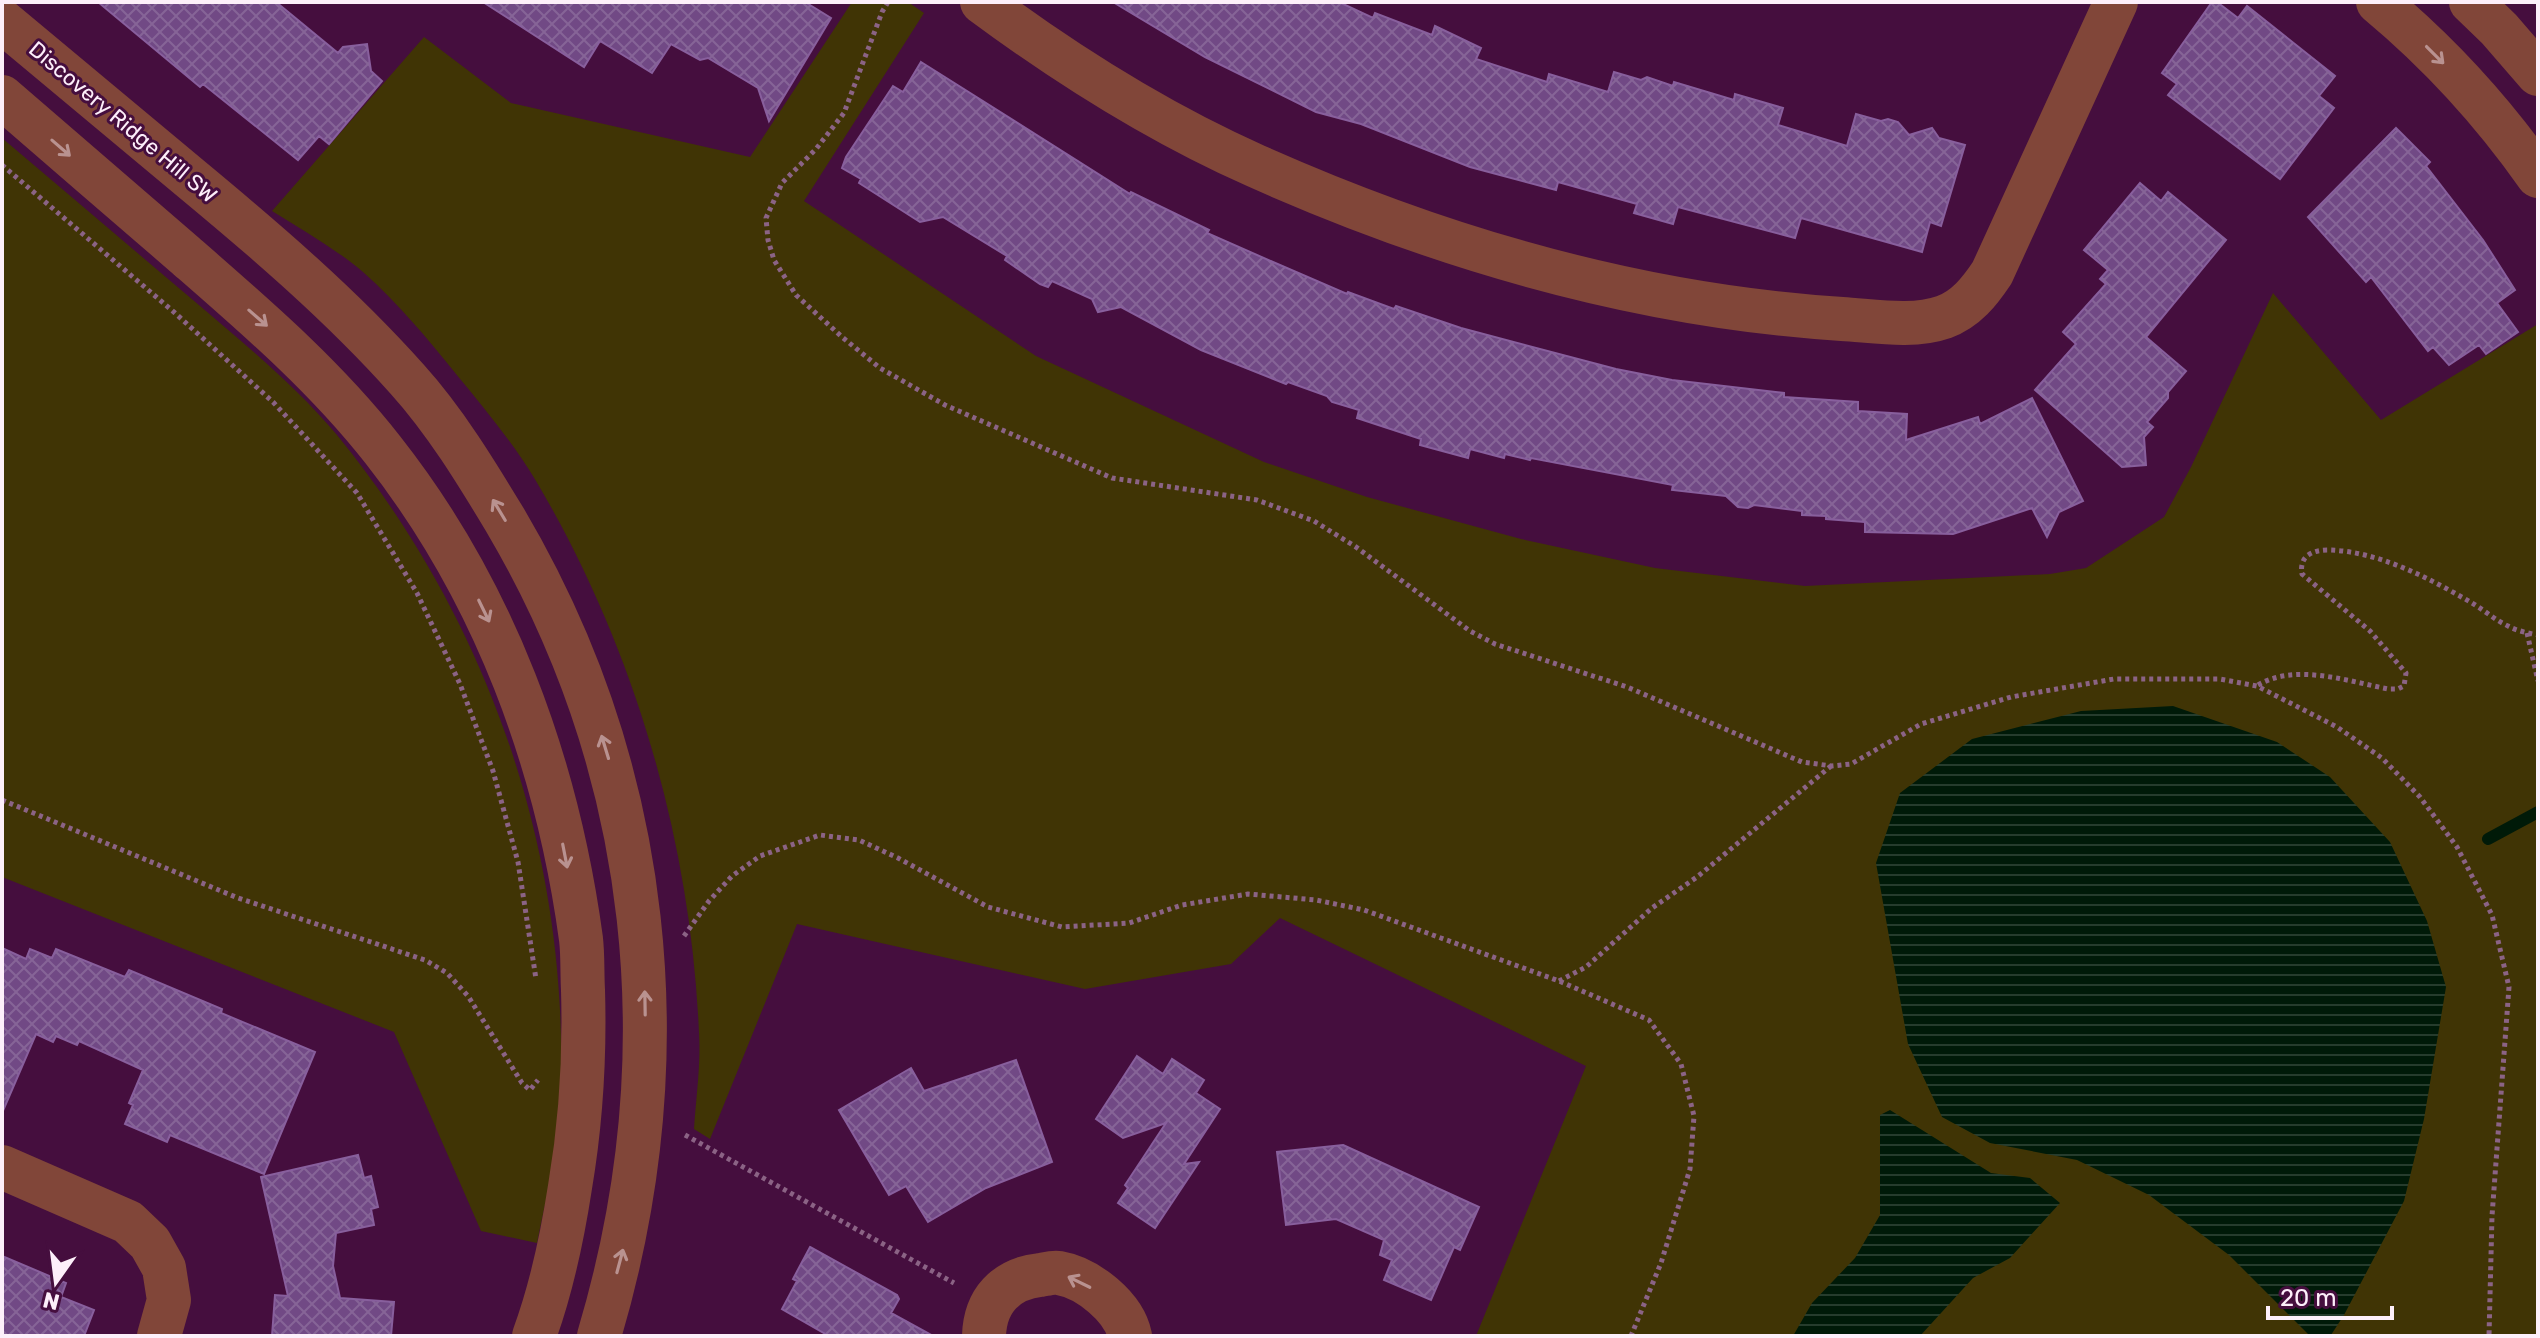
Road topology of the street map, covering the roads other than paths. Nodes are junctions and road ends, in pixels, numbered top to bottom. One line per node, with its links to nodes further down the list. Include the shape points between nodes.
1 (982, 2): 2 (street, via 1143,108 1252,164 1428,234 1589,280 1737,308 1923,322 1969,302 1992,273)
2 (2116, 2)
3 (2378, 2): 8 (street, one-way to 8, via 2455,75)
4 (2471, 2): 6 (street)
5 (2, 21): 9 (street, Discovery Ridge Hill SW)
6 (2538, 74)
7 (2, 97): 10 (street, one-way to 10)
8 (2538, 176)
9 (243, 222): 10 (street); 15 (street, Discovery Ridge Hill SW, one-way to 9, via 624,1247 638,1159 646,1000 641,930 618,791 595,715 535,572 462,453 410,382 364,332)
10 (203, 271): 14 (street, one-way to 14, via 269,327 383,449 469,580 513,671 537,741 557,811 581,941 584,1038 579,1134 561,1245)
11 (2, 1167): 13 (street, via 128,1222 150,1243 164,1268 169,1300)
12 (987, 1319): 16 (street, one-way to 12, via 1112,1304 1057,1272 1007,1285)
13 (159, 1336)
14 (534, 1336)
15 (599, 1336)
16 (1130, 1336)

